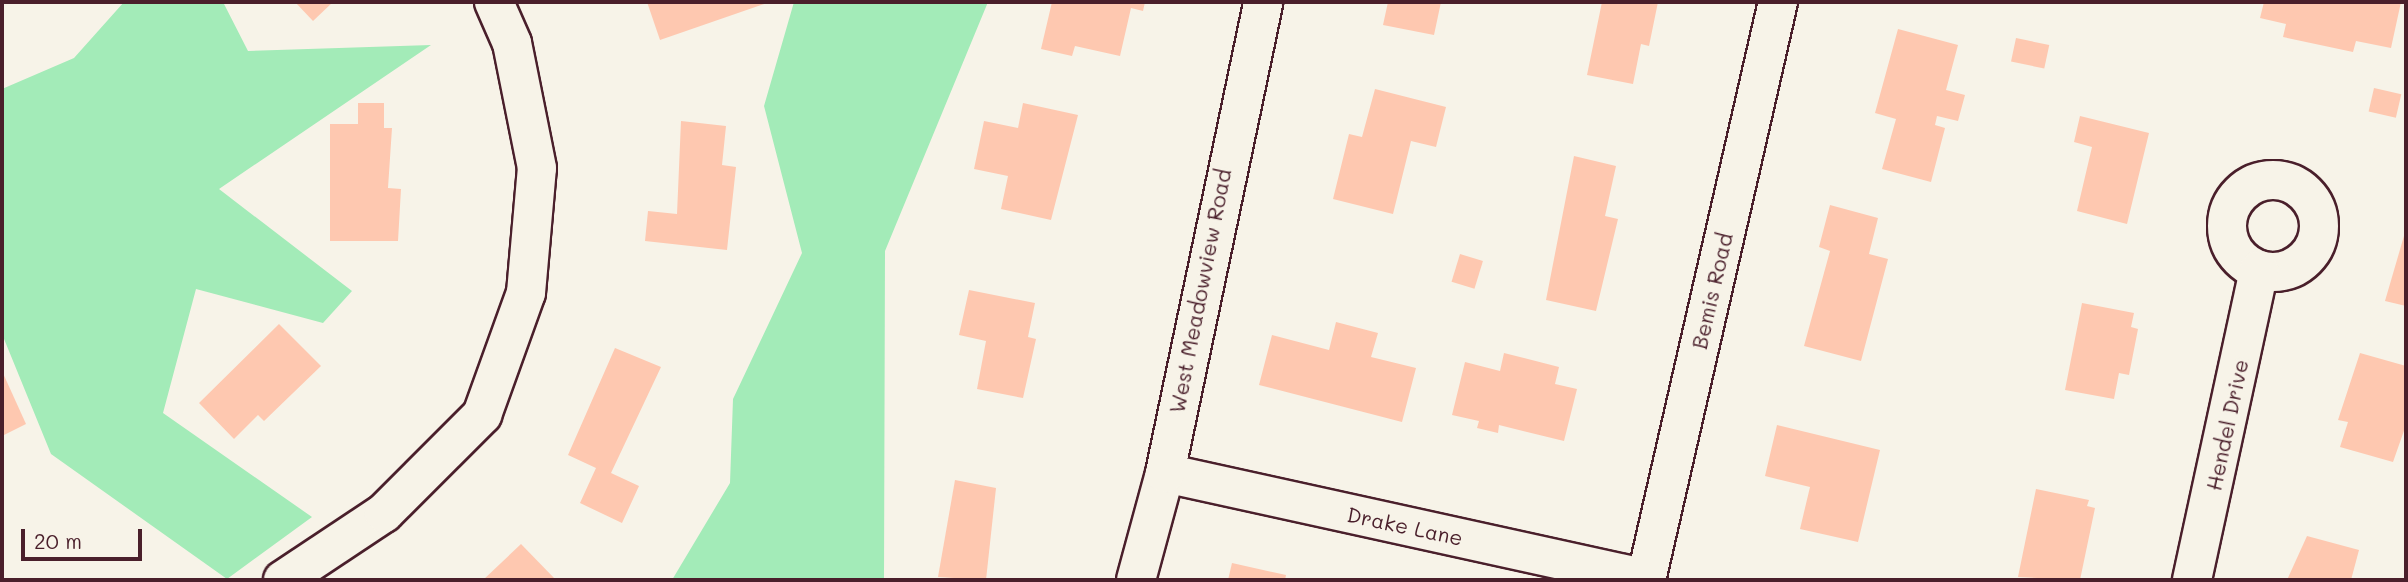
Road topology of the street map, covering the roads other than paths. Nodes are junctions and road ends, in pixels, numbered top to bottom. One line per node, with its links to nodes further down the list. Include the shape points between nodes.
1 (494, 2): 6 (street, via 512,43 537,168 526,293 482,415 384,513)
2 (1263, 2): 5 (street, West Meadowview Road)
3 (1778, 2): 8 (street, Bemis Road)
4 (2259, 270): 9 (street, Hendel Drive)
5 (1165, 473): 7 (street, West Meadowview Road); 8 (street, Drake Lane)
6 (283, 580)
7 (1136, 580)
8 (1646, 580)
9 (2192, 580)

